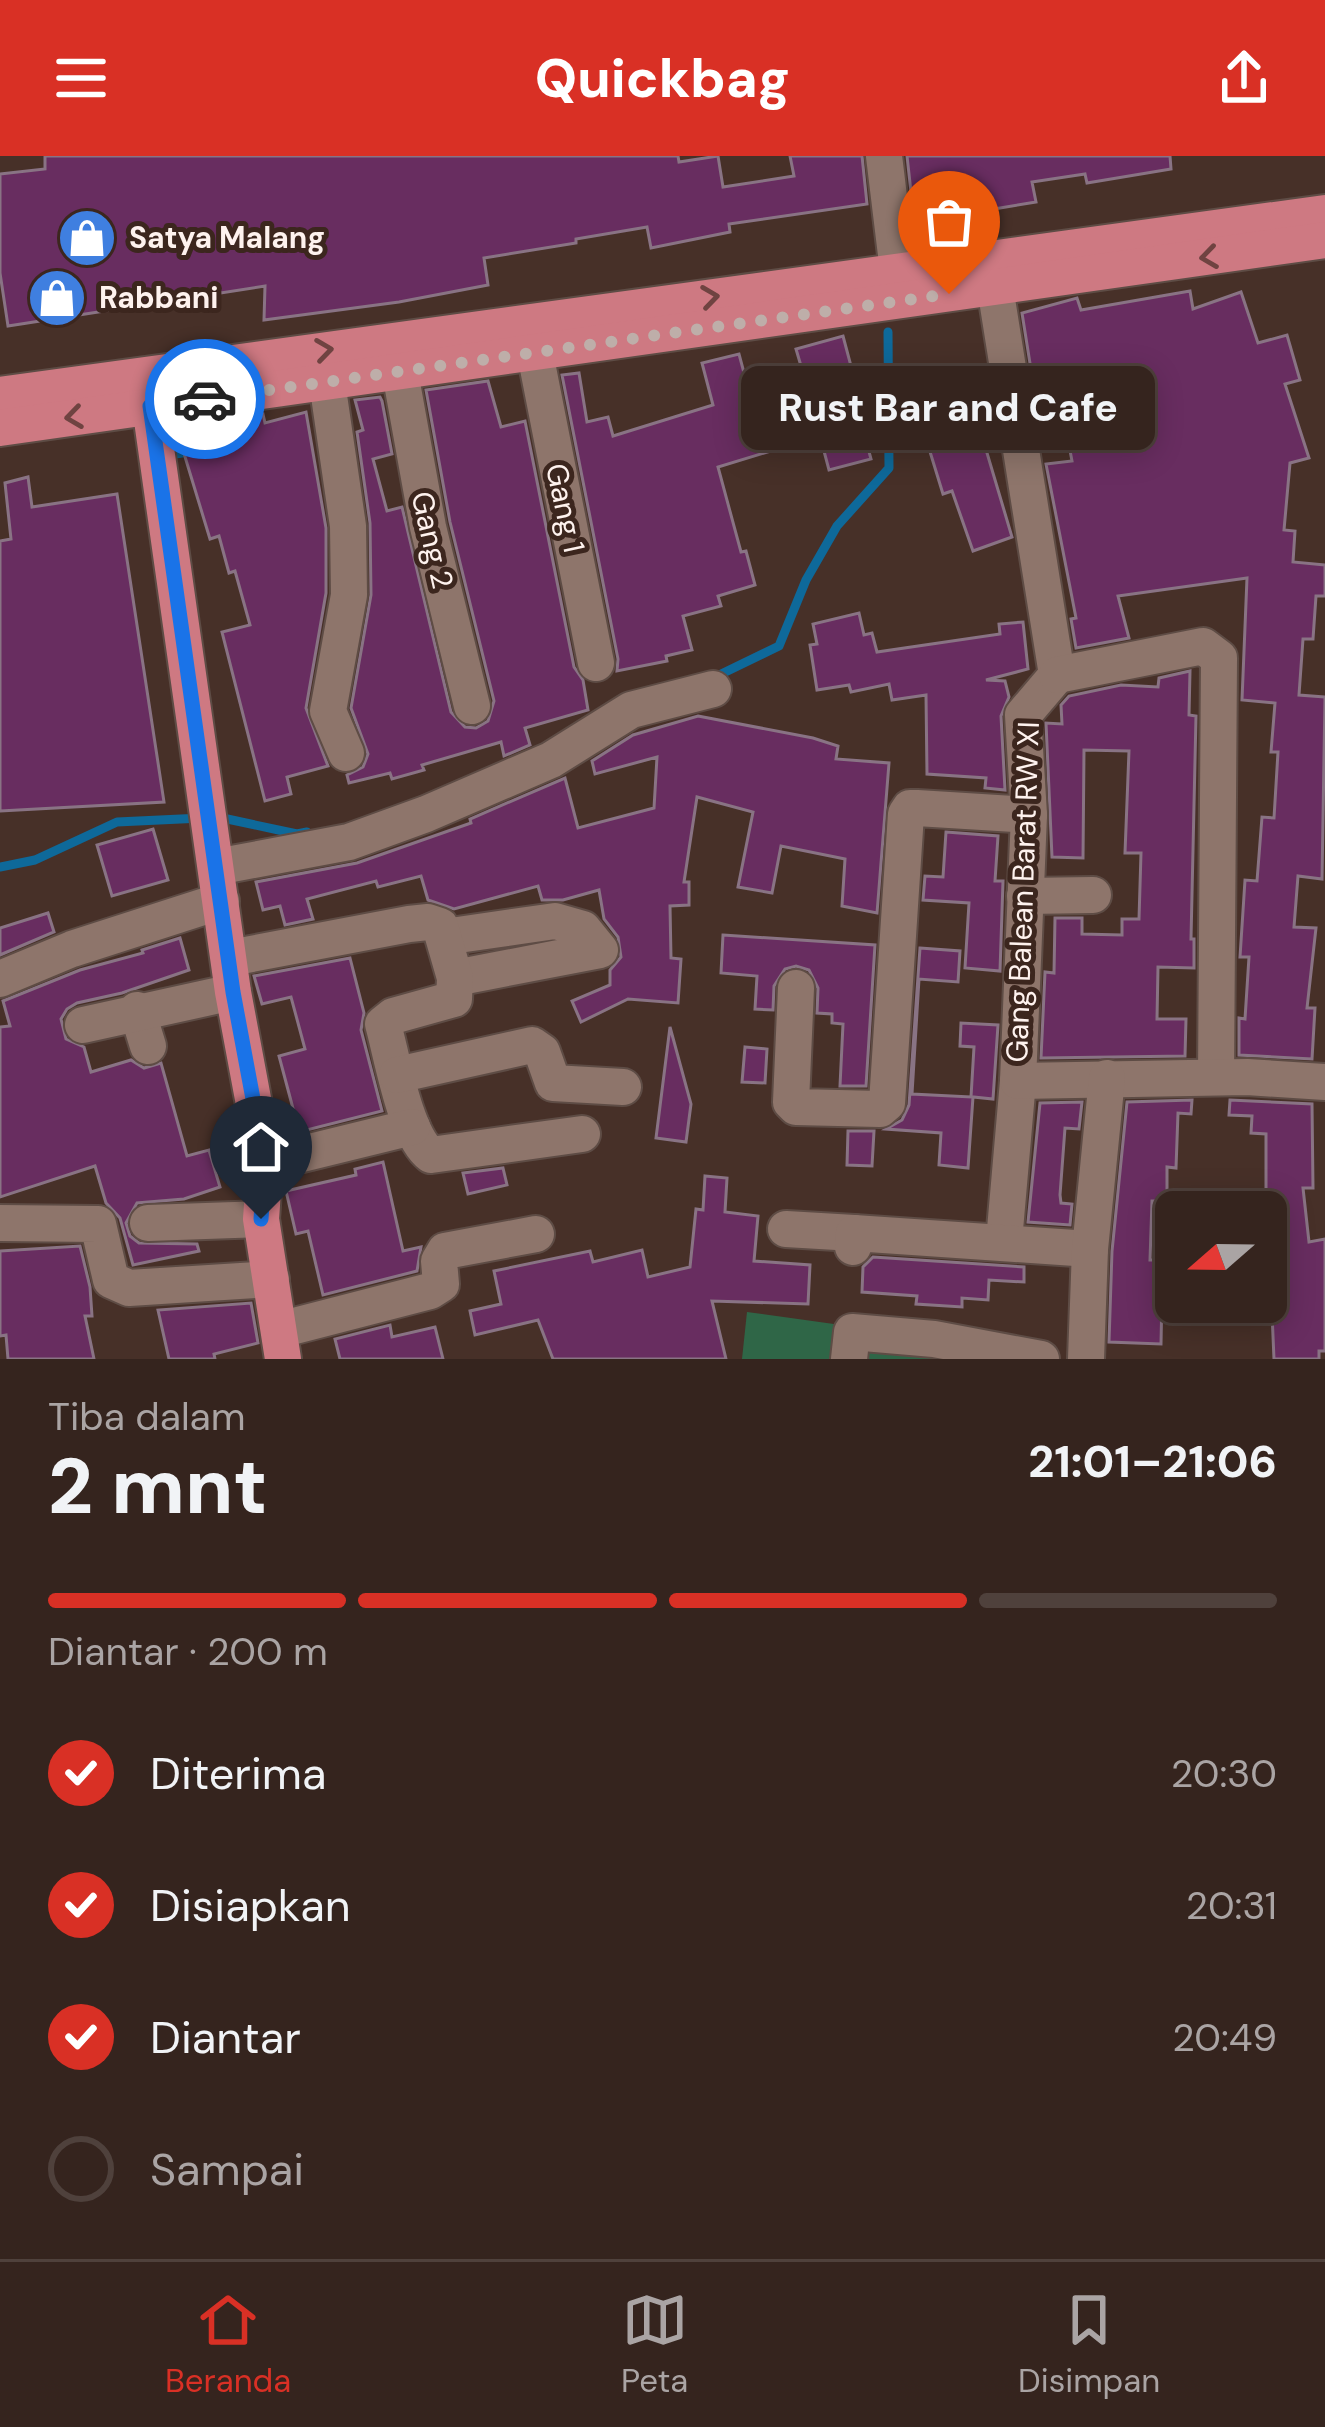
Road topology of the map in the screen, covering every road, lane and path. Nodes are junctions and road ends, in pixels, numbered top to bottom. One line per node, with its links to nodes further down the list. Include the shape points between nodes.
1 (884, 156): 4 (street)
2 (1325, 212): 4 (main road)
3 (1325, 240): 5 (main road, one-way to 5)
4 (898, 271): 9 (main road, one-way to 4)
5 (995, 287): 6 (main road); 13 (street)
6 (535, 353): 7 (main road); 12 (street, Gang 1)
7 (400, 372): 8 (main road); 15 (street, Gang 2)
8 (328, 382): 10 (main road); 16 (street, via 349,595 328,711)
9 (0, 394)
10 (150, 406): 11 (main road, one-way to 11); 18 (main road)
11 (0, 428)
12 (596, 663)
13 (1057, 675): 17 (street, Gang Balean Barat RW XI, via 1023,715); 30 (street, via 1181,648 1203,646 1219,658)
14 (713, 688): 18 (street, via 631,710 551,760 349,842)
15 (472, 706)
16 (346, 753)
17 (1029, 815): 20 (street, Gang Balean Barat RW XI); 25 (street, via 917,808 906,814 887,1103 791,1102)
18 (214, 851): 22 (main road); 24 (street, via 73,949)
19 (1093, 895): 20 (street)
20 (1025, 896): 32 (street, Gang Balean Barat RW XI)
21 (443, 937): 22 (street, via 440,926 409,924); 23 (street); 23 (street, via 556,921 583,929 600,950)
22 (232, 975): 26 (street); 37 (main road)
23 (455, 978): 29 (street, via 454,999 383,1024)
24 (0, 979)
25 (796, 988)
26 (137, 1010): 27 (street); 28 (street)
27 (83, 1025)
28 (148, 1046)
29 (398, 1075): 34 (street, via 532,1045 553,1084); 35 (street)
30 (1216, 1077): 31 (street); 33 (street)
31 (1107, 1078): 32 (street); 44 (street)
32 (1018, 1081): 43 (street, Gang Balean Barat RW XI)
33 (1325, 1082)
34 (623, 1087)
35 (412, 1126): 36 (street, via 431,1155); 37 (street)
36 (582, 1134)
37 (265, 1163): 38 (main road)
38 (261, 1219): 40 (street); 45 (main road)
39 (0, 1223): 45 (street, via 98,1224 111,1280 129,1288)
40 (148, 1223)
41 (786, 1229): 43 (street, via 854,1240)
42 (536, 1234): 46 (street, via 445,1251 441,1284 430,1291)
43 (1004, 1241): 44 (street)
44 (1090, 1249): 49 (street)
45 (271, 1280): 46 (main road)
46 (281, 1344)
47 (849, 1359): 48 (street, via 852,1332)
48 (1041, 1359)
49 (1086, 1359)

